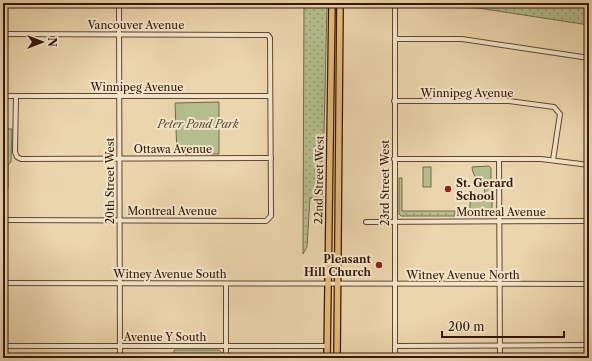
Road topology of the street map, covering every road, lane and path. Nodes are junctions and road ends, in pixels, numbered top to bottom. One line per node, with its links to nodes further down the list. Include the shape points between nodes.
1 (119, 3): 6 (street, 20th Street West)
2 (332, 3): 29 (main road, 22nd Street West)
3 (340, 3): 30 (main road, 22nd Street West)
4 (395, 8): 7 (street, 23rd Street West)
5 (3, 34): 6 (street, Vancouver Avenue)
6 (119, 34): 11 (street, Vancouver Avenue, via 268,35); 12 (street, 20th Street West)
7 (395, 39): 8 (street, via 462,39); 13 (street, 23rd Street West)
8 (589, 58)
9 (3, 96): 10 (street, Winnipeg Avenue)
10 (16, 96): 12 (street, Winnipeg Avenue); 14 (street, Ottawa Avenue, via 17,157)
11 (270, 96): 12 (street, Winnipeg Avenue); 15 (street)
12 (119, 97): 14 (street, 20th Street West)
13 (394, 101): 16 (street, 23rd Street West); 18 (street, Winnipeg Avenue, via 509,101 554,107 560,114)
14 (119, 158): 15 (street, Ottawa Avenue); 21 (street, 20th Street West)
15 (271, 158): 21 (street, Montreal Avenue, via 269,220)
16 (394, 159): 17 (street); 25 (street, 23rd Street West)
17 (499, 159): 18 (street); 22 (street)
18 (553, 160): 19 (street)
19 (589, 166)
20 (3, 220): 21 (street, Montreal Avenue)
21 (119, 220): 27 (street, 20th Street West)
22 (500, 221): 23 (street, Montreal Avenue); 25 (street, Montreal Avenue); 32 (street)
23 (589, 221)
24 (366, 222): 25 (street, Montreal Avenue)
25 (394, 222): 31 (street, 23rd Street West)
26 (3, 283): 27 (street, Witney Avenue South)
27 (120, 283): 28 (street, Witney Avenue South); 37 (street, 20th Street West)
28 (226, 284): 29 (street, Witney Avenue South); 38 (street)
29 (328, 284): 30 (street, Witney Avenue South); 39 (main road, 22nd Street West)
30 (338, 284): 31 (street, Witney Avenue North); 44 (main road, 22nd Street West)
31 (395, 284): 32 (street, Witney Avenue North); 40 (street, 23rd Street West)
32 (500, 284): 33 (street, Witney Avenue North); 34 (street)
33 (589, 284)
34 (501, 345): 35 (street); 40 (street); 46 (street)
35 (589, 345)
36 (3, 346): 37 (street, Avenue Y South)
37 (120, 346): 38 (street, Avenue Y South); 41 (street, 20th Street West)
38 (226, 346): 39 (street, Avenue Y South); 42 (street)
39 (327, 346): 43 (main road, 22nd Street West)
40 (395, 346): 45 (street, 23rd Street West)
41 (120, 358)
42 (226, 358)
43 (327, 358)
44 (337, 358)
45 (395, 358)
46 (500, 358)

